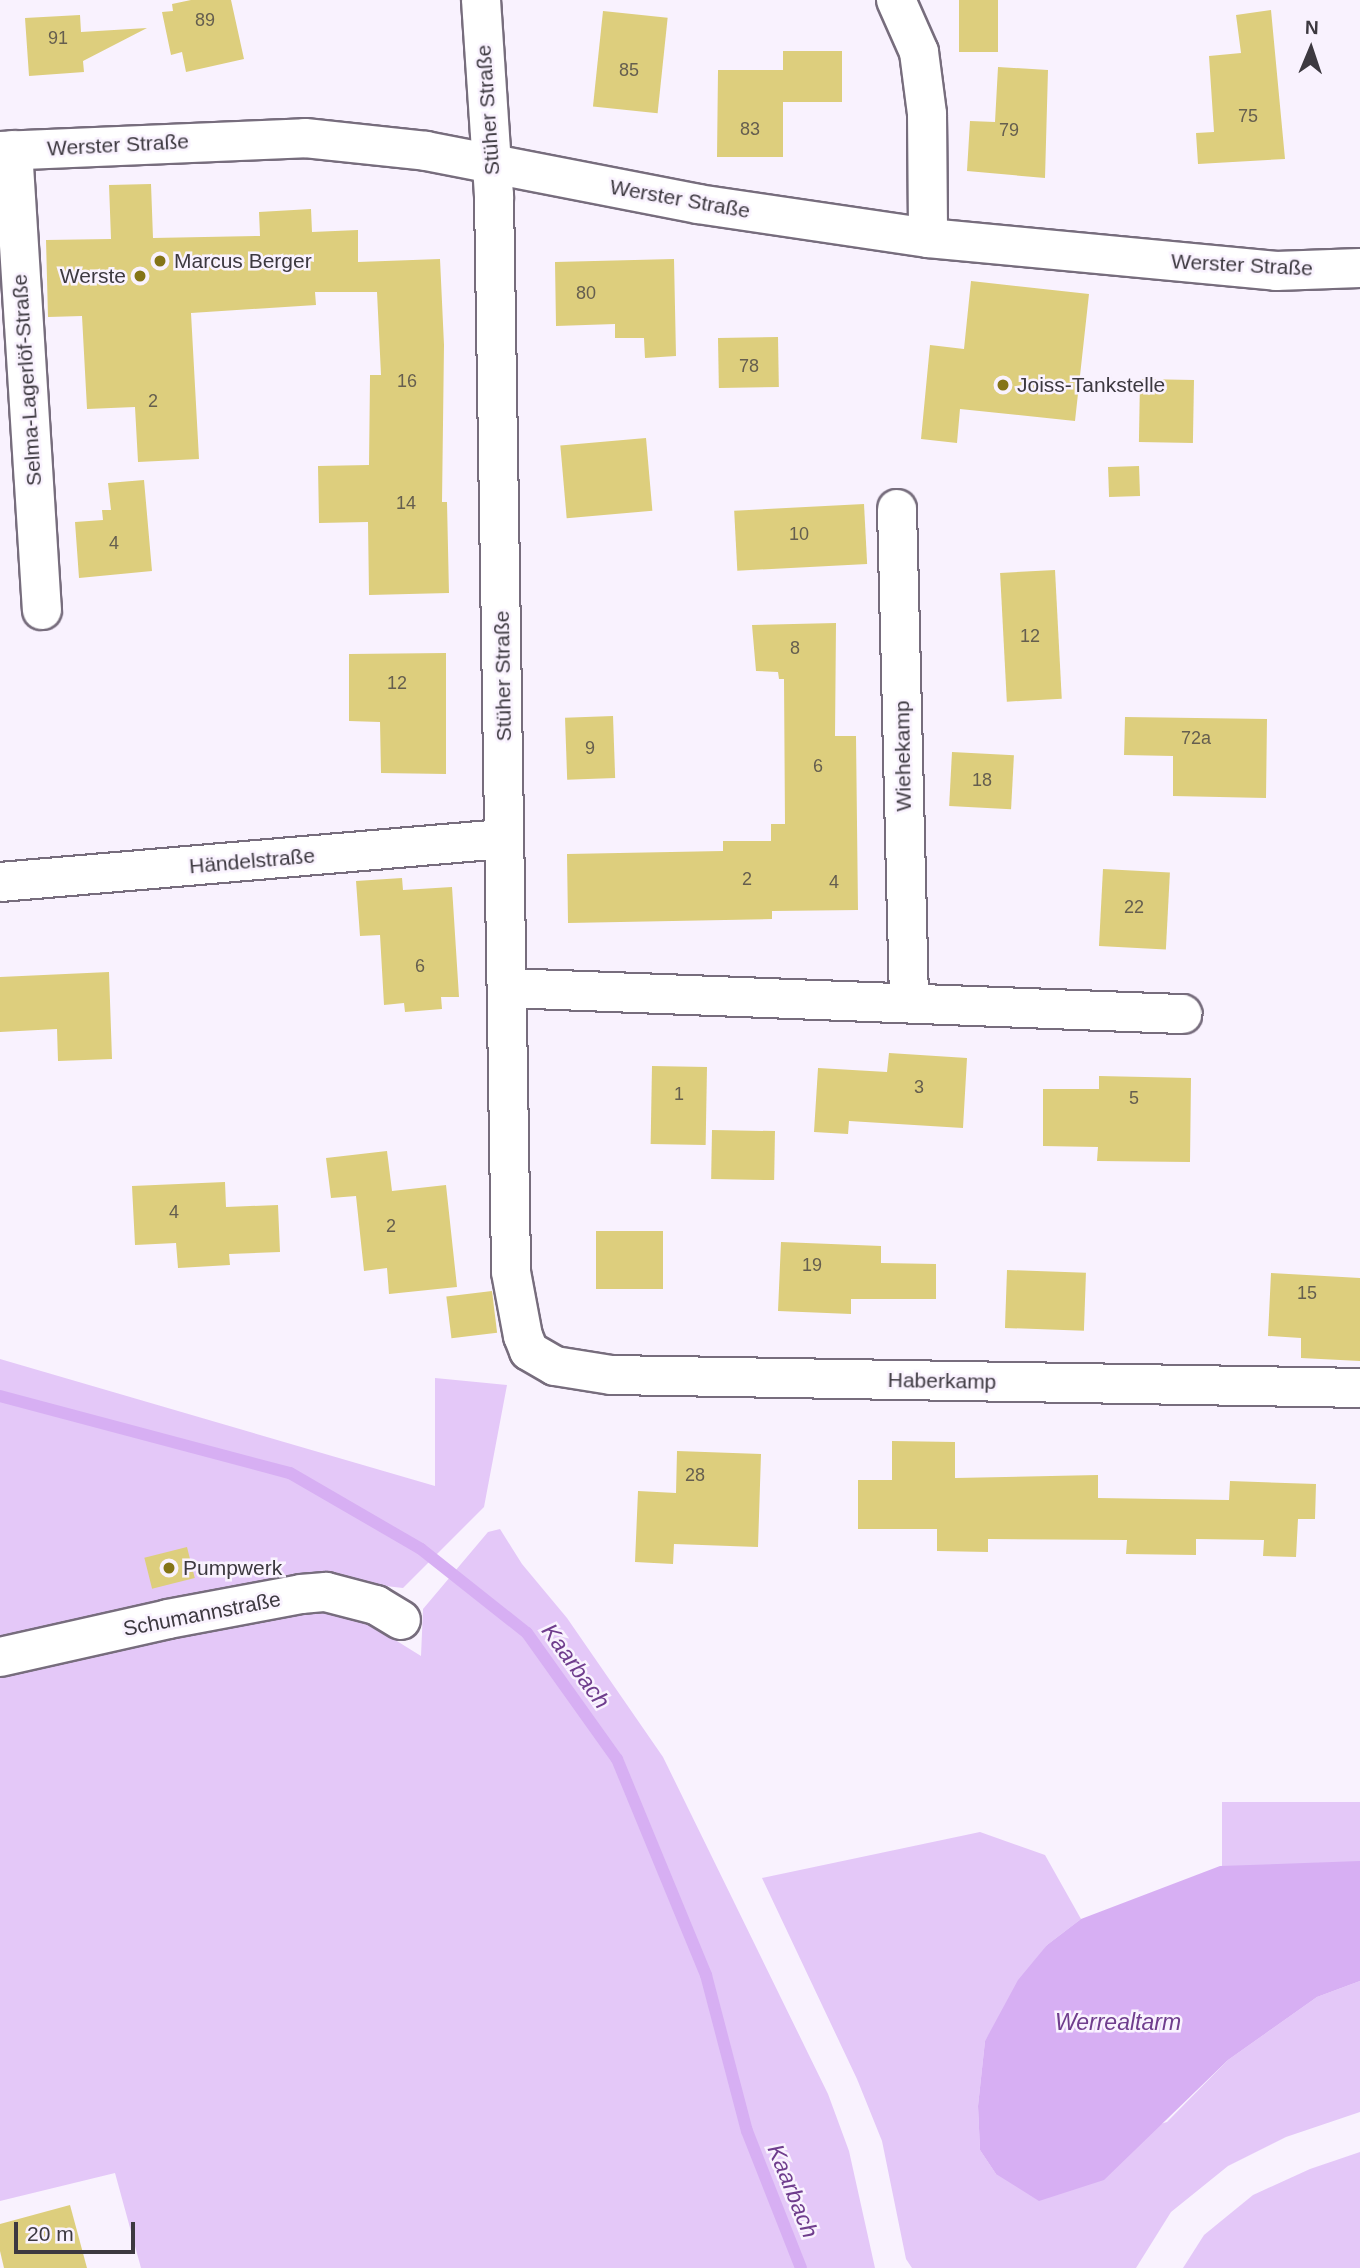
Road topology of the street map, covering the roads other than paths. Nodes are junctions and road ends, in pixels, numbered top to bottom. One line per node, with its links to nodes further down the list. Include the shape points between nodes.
1 (481, 0): 4 (street, Stüher Straße)
2 (896, 0): 5 (street, via 919,51 928,114)
3 (6, 150): 4 (street, Werster Straße, via 304,138 426,151); 8 (street, Selma-Lagerlöf-Straße)
4 (493, 164): 5 (street, Werster Straße, via 698,204); 9 (street, Stüher Straße, via 505,733)
5 (928, 238): 6 (street, Werster Straße, via 1276,271)
6 (1360, 268)
7 (897, 509): 12 (street, Wiehekamp)
8 (42, 610)
9 (503, 839): 10 (street, Händelstraße); 11 (street, Stüher Straße)
10 (0, 882)
11 (507, 988): 12 (street); 14 (street, Stüher Straße, via 511,1272)
12 (909, 1003): 13 (street)
13 (1182, 1014)
14 (529, 1351): 15 (street, Haberkamp, via 555,1366 611,1375)
15 (1360, 1388)
16 (401, 1620): 17 (street, Schumannstraße, via 376,1605 326,1592 301,1594)
17 (0, 1657)

